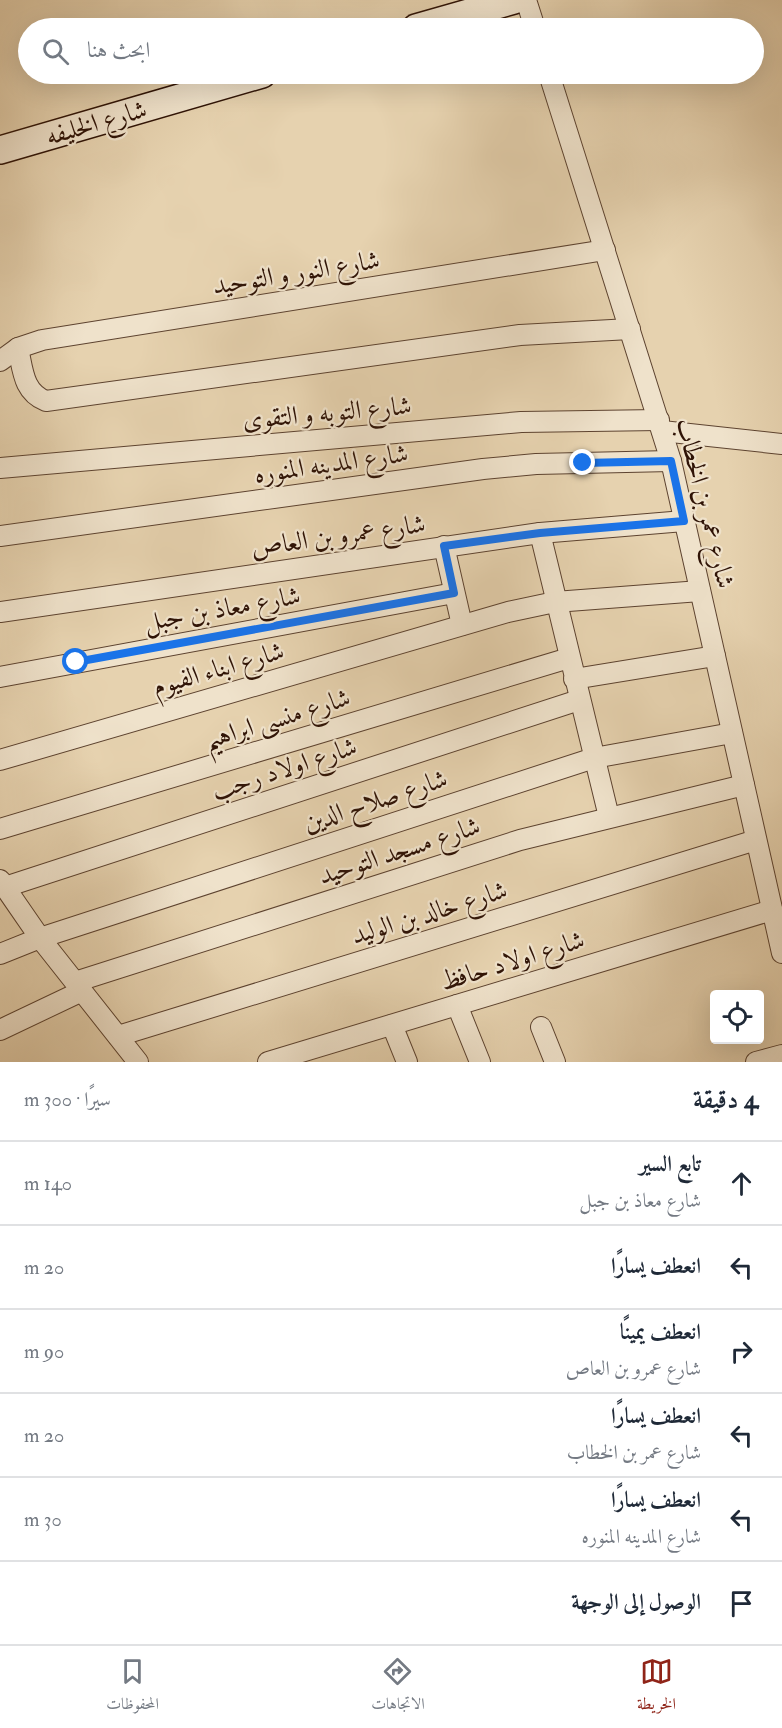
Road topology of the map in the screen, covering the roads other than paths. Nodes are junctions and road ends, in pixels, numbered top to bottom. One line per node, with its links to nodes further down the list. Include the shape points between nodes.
1 (514, 0): 3 (main road)
2 (526, 0): 4 (street)
3 (451, 18)
4 (532, 18)
5 (228, 84): 7 (main road, شارع الخليفه)
6 (552, 84): 8 (street, شارع عمر بن الخطاب)
7 (0, 150)
8 (605, 250): 9 (street, شارع عمر بن الخطاب); 10 (street, شارع النور و التوحيد, via 42,340)
9 (630, 329): 10 (street, via 520,335 46,401 35,397 28,388); 12 (street, شارع عمر بن الخطاب)
10 (18, 348): 11 (street, شارع النور و التوحيد)
11 (0, 361)
12 (660, 425): 13 (street, شارع التوبه و التقوى); 14 (street, شارع عمر بن الخطاب); 15 (street, شارع التوبه و التقوى, via 521,422)
13 (782, 444)
14 (671, 461): 16 (street, شارع عمر بن الخطاب); 18 (street, شارع المدينه المنوره, via 483,469)
15 (0, 468)
16 (684, 521): 17 (street, شارع عمرو بن العاص); 20 (street, شارع عمر بن الخطاب)
17 (540, 533): 19 (street, شارع عمرو بن العاص); 22 (street)
18 (0, 537)
19 (444, 546): 21 (street); 23 (street, شارع عمرو بن العاص)
20 (700, 591): 22 (street, شارع ابناء الفيوم); 25 (street, شارع عمر بن الخطاب)
21 (454, 593): 24 (street); 27 (street, شارع معاذ بن جبل)
22 (555, 602): 24 (street, شارع ابناء الفيوم); 26 (street)
23 (0, 612)
24 (462, 625): 32 (street, شارع ابناء الفيوم)
25 (715, 656): 28 (street); 30 (street, شارع عمر بن الخطاب)
26 (569, 658): 28 (street); 35 (street, شارع منسى ابراهيم)
27 (0, 677)
28 (574, 679): 29 (street)
29 (579, 700): 31 (street); 37 (street, شارع اولاد رجب)
30 (732, 733): 31 (street, شارع صلاح الدين); 33 (street, شارع عمر بن الخطاب)
31 (594, 758): 34 (street); 39 (street, شارع صلاح الدين)
32 (0, 760)
33 (744, 785): 34 (street, شارع مسجد التوحيد); 36 (street, شارع عمر بن الخطاب)
34 (609, 817): 42 (street, شارع مسجد التوحيد, via 520,840)
35 (0, 829)
36 (756, 840): 38 (street, شارع عمر بن الخطاب); 47 (street, شارع خالد بن الوليد)
37 (3, 889): 39 (street)
38 (772, 910): 40 (street, شارع عمر بن الخطاب); 43 (street, شارع اولاد حافظ)
39 (40, 938): 41 (street, شارع صلاح الدين); 42 (street)
40 (782, 953)
41 (0, 954)
42 (78, 987): 46 (street, شارع مسجد التوحيد); 47 (street)
43 (457, 1005): 44 (street, شارع اولاد حافظ); 52 (street)
44 (392, 1024): 50 (street, شارع اولاد حافظ); 51 (street)
45 (541, 1027): 53 (street)
46 (0, 1030)
47 (117, 1036): 49 (street)
48 (782, 1055): 54 (street)
49 (133, 1061)
50 (268, 1062)
51 (407, 1062)
52 (480, 1062)
53 (555, 1062)
54 (756, 1062)

